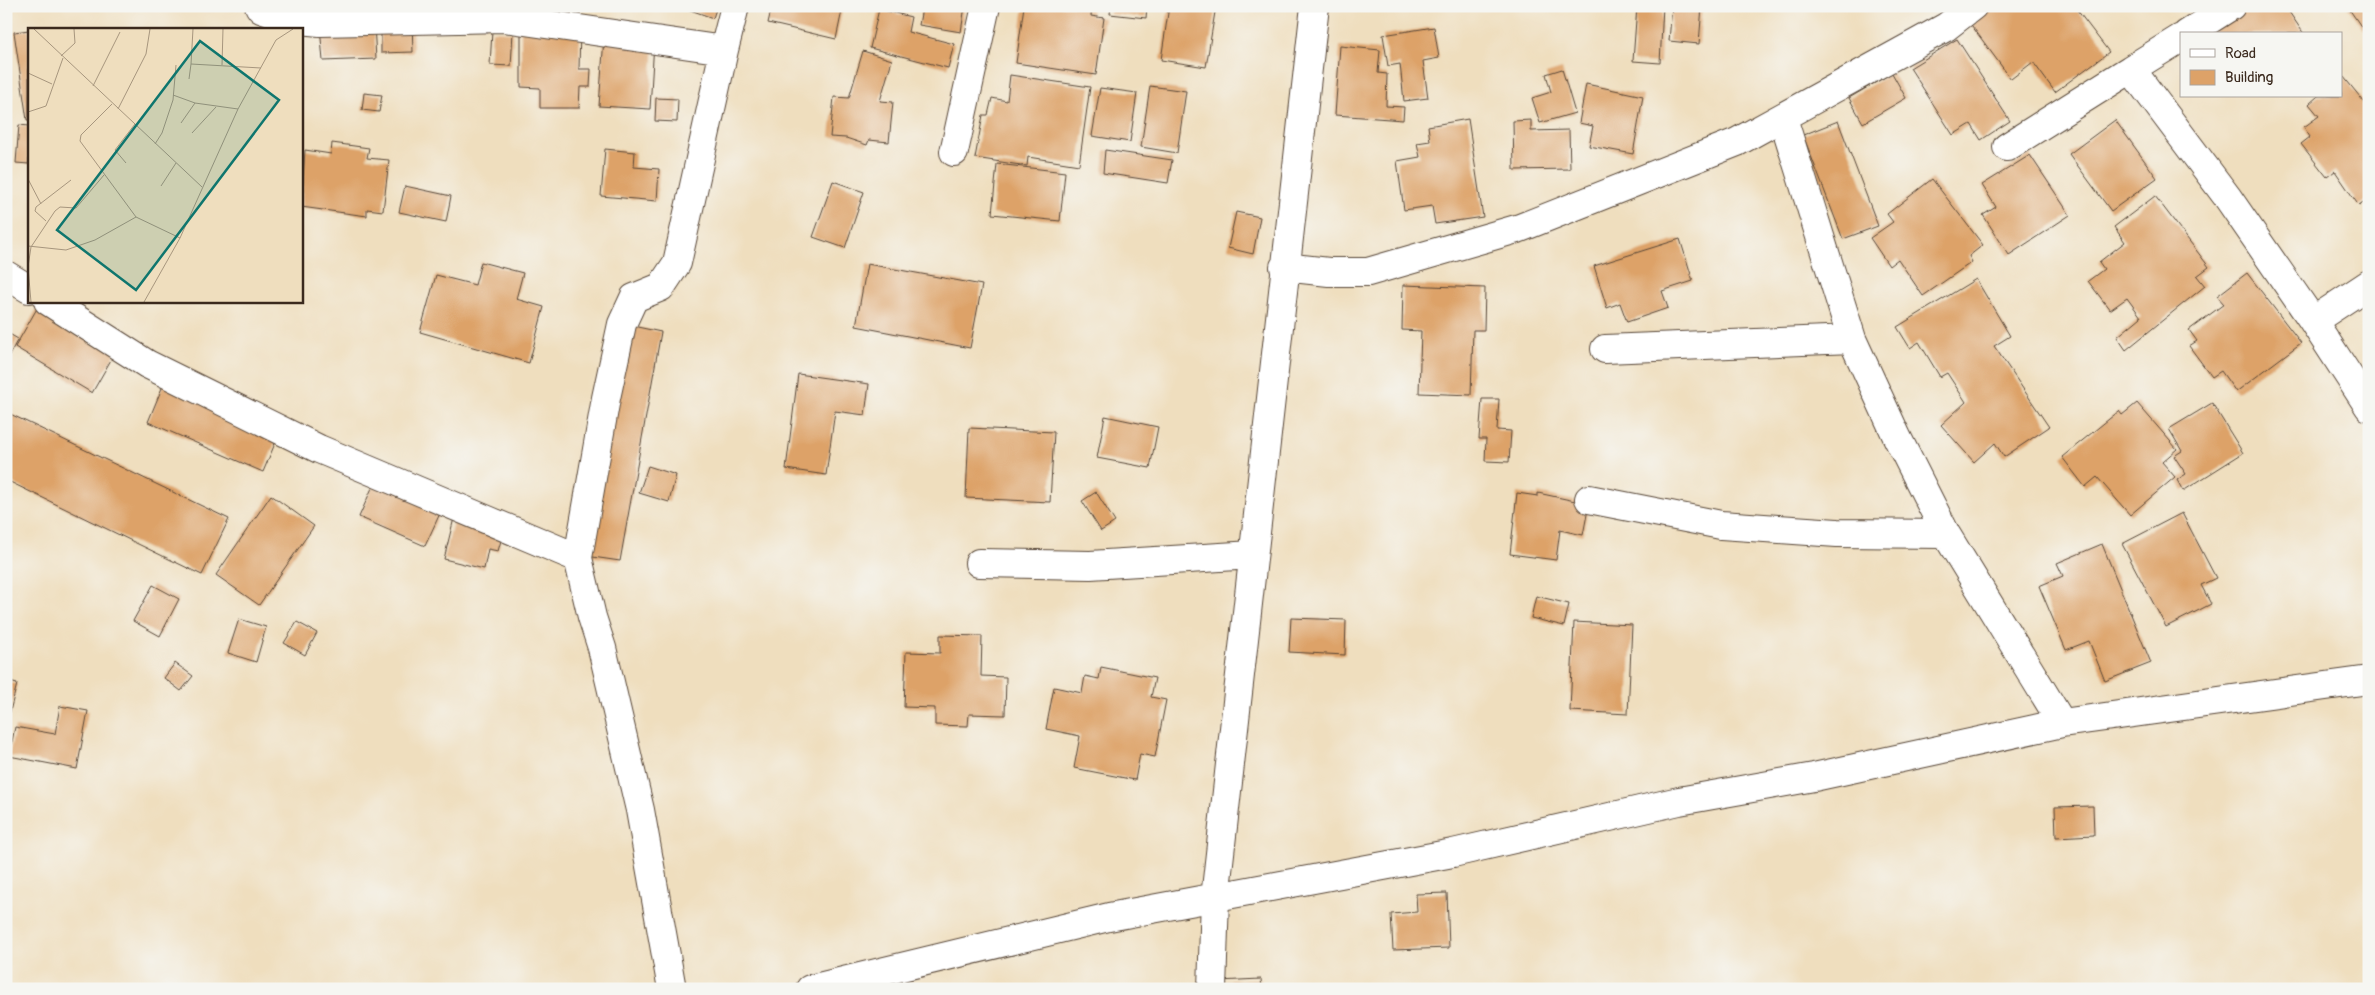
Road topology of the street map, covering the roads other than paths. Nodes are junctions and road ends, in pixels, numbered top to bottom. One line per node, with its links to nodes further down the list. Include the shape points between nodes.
1 (259, 6): 9 (street, via 289,19 320,22 504,18)
2 (736, 6): 9 (street)
3 (986, 6): 13 (street)
4 (1315, 6): 14 (street)
5 (1973, 6): 11 (street, via 1946,27)
6 (2231, 6): 7 (street)
7 (2190, 32)
8 (2180, 39): 10 (street)
9 (724, 50): 26 (street, via 677,264 661,287 634,298 622,324)
10 (2131, 69): 12 (street); 19 (street, via 2228,198)
11 (1783, 118): 14 (street, via 1737,142 1520,228 1418,259 1368,272); 20 (street)
12 (2008, 147)
13 (954, 152)
14 (1284, 267): 25 (street)
15 (6, 275): 17 (street)
16 (2369, 284): 19 (street)
17 (28, 288)
18 (50, 302): 26 (street, via 148,364 319,449)
19 (2313, 321): 22 (street)
20 (1852, 339): 21 (street); 24 (street)
21 (1605, 349)
22 (2369, 407)
23 (1589, 499): 24 (street, via 1721,524 1837,532)
24 (1946, 534): 29 (street)
25 (1253, 555): 27 (street, via 1090,565); 30 (street)
26 (578, 558): 31 (street, via 640,810)
27 (979, 563)
28 (2369, 680): 29 (street)
29 (2062, 723): 30 (street, via 1680,801 1453,853)
30 (1215, 898): 32 (street, via 1109,918); 33 (street)
31 (672, 989)
32 (810, 989)
33 (1212, 989)

